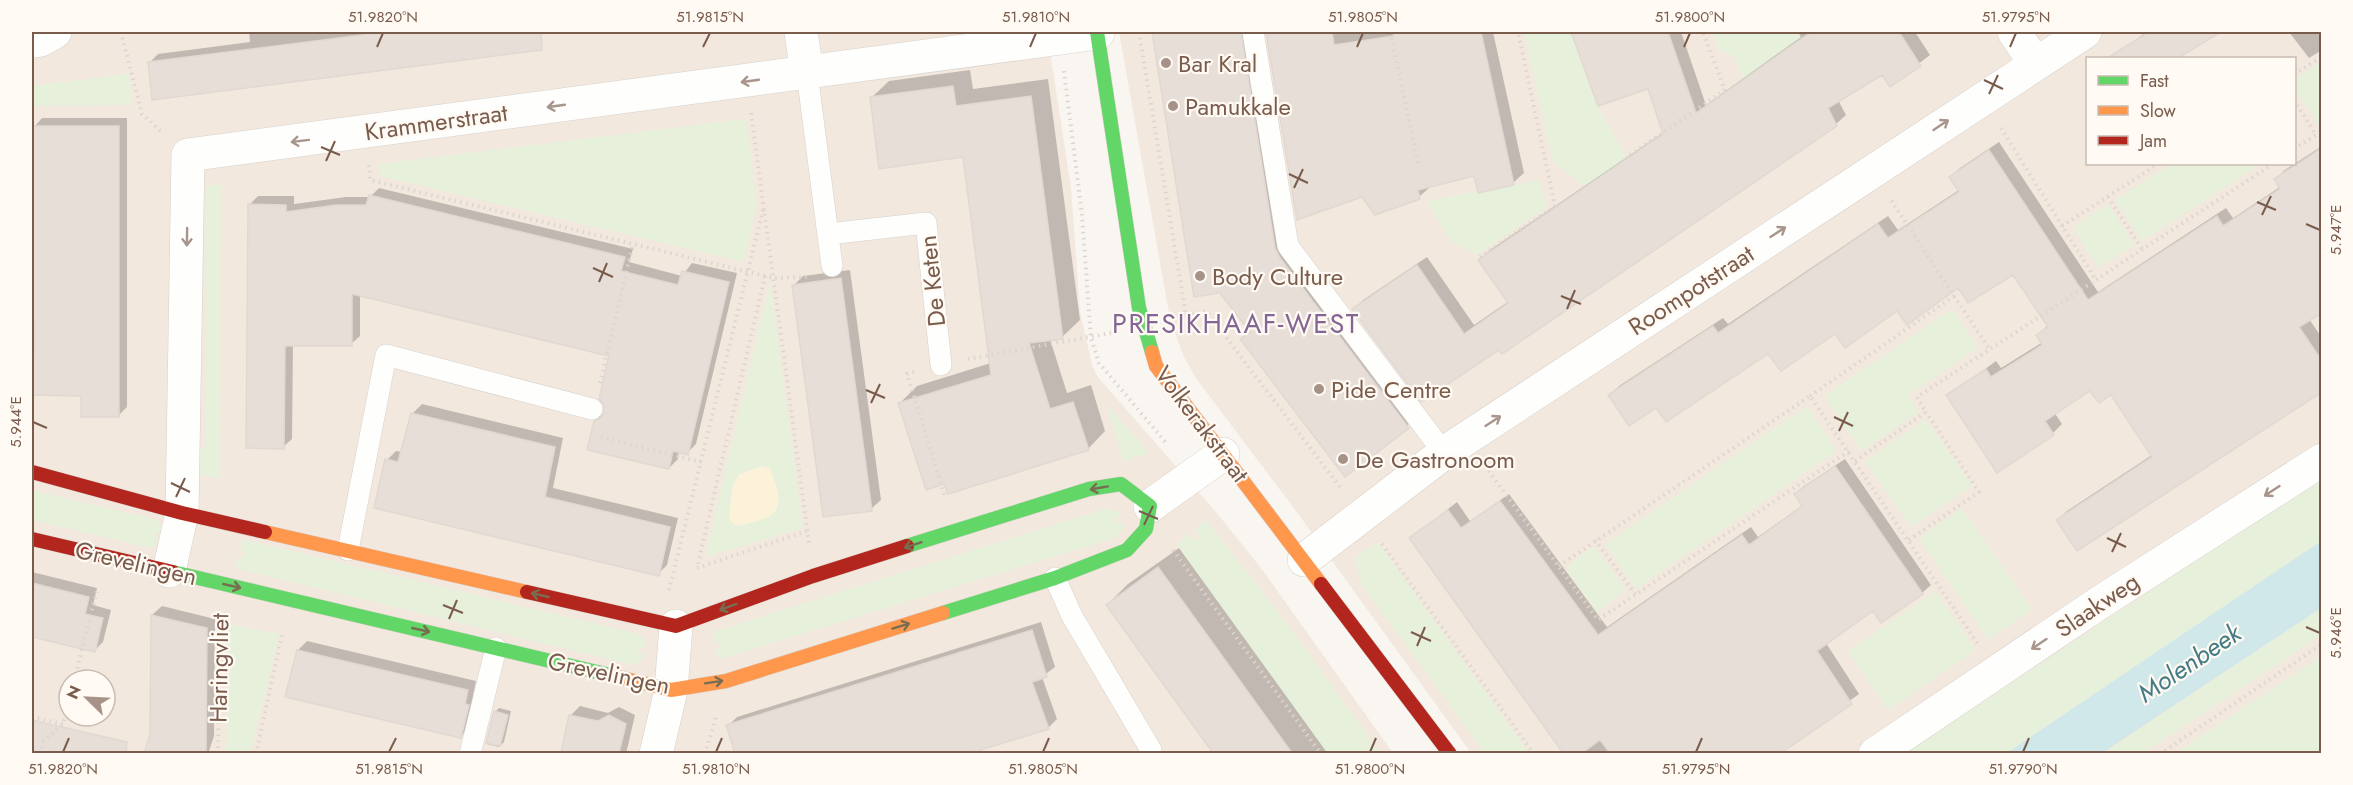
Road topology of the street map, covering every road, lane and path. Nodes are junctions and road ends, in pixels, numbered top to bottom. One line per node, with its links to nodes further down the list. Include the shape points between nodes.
1 (55, 32): 11 (street)
2 (121, 32): 23 (path, via 142,114)
3 (801, 32): 14 (street)
4 (1097, 32): 14 (street, Krammerstraat); 49 (street, Volkerakstraat, via 1137,297 1148,341 1156,366)
5 (1253, 32): 47 (lane, via 1288,246)
6 (1390, 32): 26 (path)
7 (1518, 32): 34 (path, via 1555,206)
8 (1703, 32): 22 (path, via 1725,90)
9 (2014, 32): 13 (street)
10 (2085, 32): 13 (street, Roompotstraat)
11 (32, 41)
12 (2322, 57): 15 (path)
13 (2035, 63): 17 (street, Roompotstraat)
14 (807, 73): 16 (street, Krammerstraat, one-way to 16); 31 (lane)
15 (2296, 73)
16 (747, 81): 19 (street, Krammerstraat, one-way to 19); 29 (path)
17 (1982, 97): 27 (street, Roompotstraat, one-way to 17); 30 (path)
18 (2296, 101): 20 (path)
19 (367, 132): 23 (street, Krammerstraat, one-way to 23); 32 (path, via 370,180)
20 (2320, 133): 21 (path)
21 (2296, 148)
22 (1630, 154)
23 (188, 155): 55 (street, one-way to 55)
24 (2156, 165): 28 (path)
25 (2271, 165): 33 (path)
26 (1419, 166)
27 (1872, 171): 40 (path); 47 (street, Roompotstraat, one-way to 27)
28 (2108, 197): 30 (path); 33 (path)
29 (764, 206): 36 (path); 38 (path)
30 (2062, 226): 39 (path)
31 (828, 234): 35 (lane); 43 (lane, De Keten, via 926,223)
32 (633, 244): 36 (path); 45 (path)
33 (2142, 249): 39 (path)
34 (1480, 257)
35 (832, 266): 38 (path, via 812,277)
36 (748, 272): 37 (path); 52 (path)
37 (765, 276): 38 (path); 57 (path, via 697,568)
38 (773, 278): 57 (path)
39 (2096, 279): 42 (path)
40 (1954, 296): 42 (path); 44 (path)
41 (1091, 338): 43 (path)
42 (1990, 350): 46 (path, via 1917,397)
43 (941, 365): 56 (path, via 907,374 943,492)
44 (1810, 396): 48 (path); 59 (path)
45 (592, 409): 52 (path, via 586,433); 61 (lane, via 386,355)
46 (1926, 412): 51 (path); 60 (path, via 1980,492)
47 (1455, 446): 63 (street, Roompotstraat); 64 (path)
48 (1849, 451): 51 (path); 69 (path)
49 (1223, 454): 54 (street, Grevelingen); 63 (street, Volkerakstraat)
50 (2322, 460): 75 (street, Slaakweg, one-way to 75)
51 (1855, 461): 60 (path)
52 (701, 462): 71 (path)
53 (32, 472): 55 (street)
54 (1150, 512): 56 (street, one-way to 56, via 1121,484 1089,489); 67 (street, Grevelingen, via 1146,529 1127,550); 86 (path)
55 (182, 513): 61 (street); 65 (street)
56 (962, 529): 66 (street, one-way to 66)
57 (807, 531): 66 (path)
58 (32, 539): 62 (street, Grevelingen)
59 (1595, 540): 64 (path); 69 (path)
60 (1909, 540): 75 (path)
61 (348, 550): 71 (street, one-way to 61)
62 (106, 556): 65 (street, Grevelingen); 74 (path)
63 (1304, 560): 87 (street, Volkerakstraat)
64 (1559, 566): 69 (path, via 1599,620)
65 (169, 571): 68 (street, Grevelingen)
66 (813, 576): 71 (street, one-way to 71)
67 (1055, 578): 76 (street, Grevelingen, one-way to 67, via 726,681); 80 (lane)
68 (220, 583): 70 (street, Grevelingen, one-way to 70); 82 (path, Haringvliet)
69 (1636, 595)
70 (290, 600): 73 (street, Grevelingen, one-way to 73); 83 (path, Haringvliet)
71 (669, 624): 76 (street)
72 (2322, 644): 89 (path)
73 (496, 648): 76 (street, Grevelingen); 84 (lane)
74 (77, 668)
75 (1997, 672): 88 (street, Slaakweg)
76 (671, 690): 85 (street)
77 (32, 717): 78 (path)
78 (57, 723)
79 (59, 728): 81 (path, via 44,741)
80 (1148, 752)
81 (41, 753)
82 (218, 753)
83 (256, 753)
84 (470, 753)
85 (656, 753)
86 (1321, 753)
87 (1450, 753)
88 (1875, 753)
89 (2160, 753)

